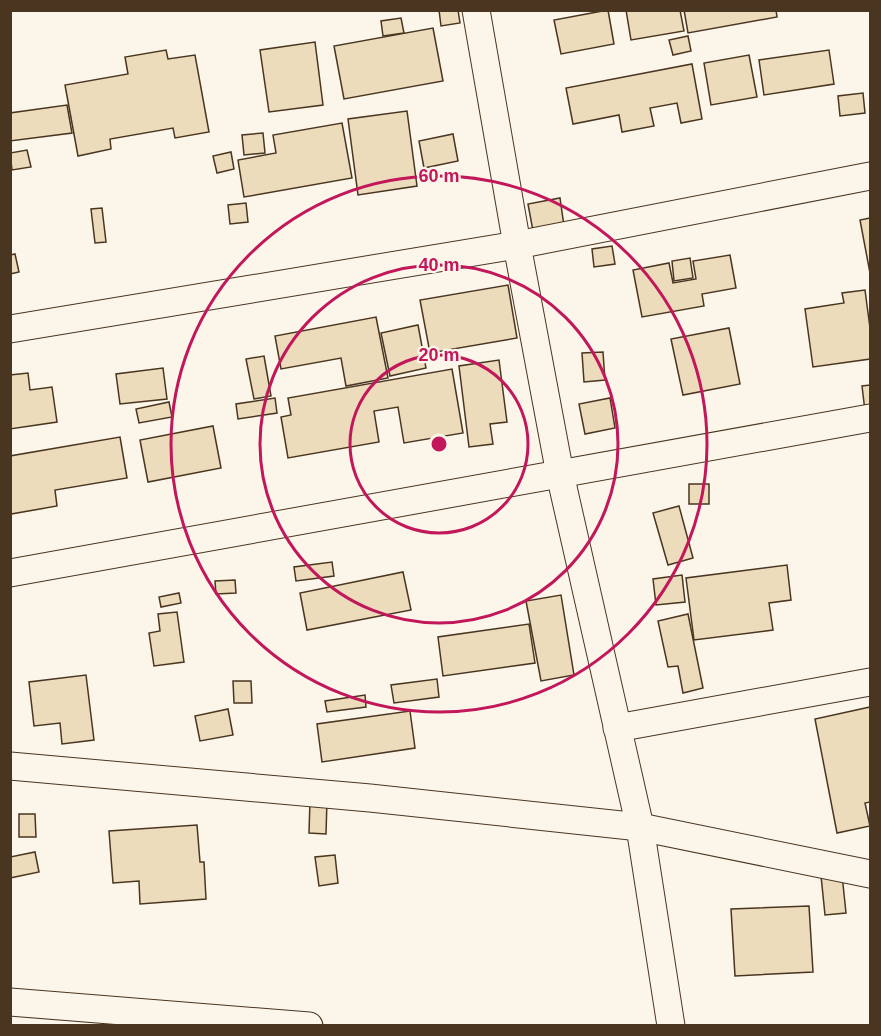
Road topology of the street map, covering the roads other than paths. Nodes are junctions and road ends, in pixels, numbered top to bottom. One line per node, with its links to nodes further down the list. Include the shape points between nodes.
1 (476, 10): 3 (street)
2 (870, 176): 3 (street)
3 (517, 245): 4 (street); 6 (street)
4 (10, 329)
5 (870, 418): 6 (street)
6 (560, 474): 7 (street); 9 (street)
7 (10, 573)
8 (870, 682): 9 (street)
9 (617, 728): 11 (street)
10 (10, 766): 11 (street)
11 (640, 827): 12 (street); 15 (street)
12 (870, 874)
13 (10, 1002): 14 (street)
14 (309, 1026)
15 (671, 1026)

